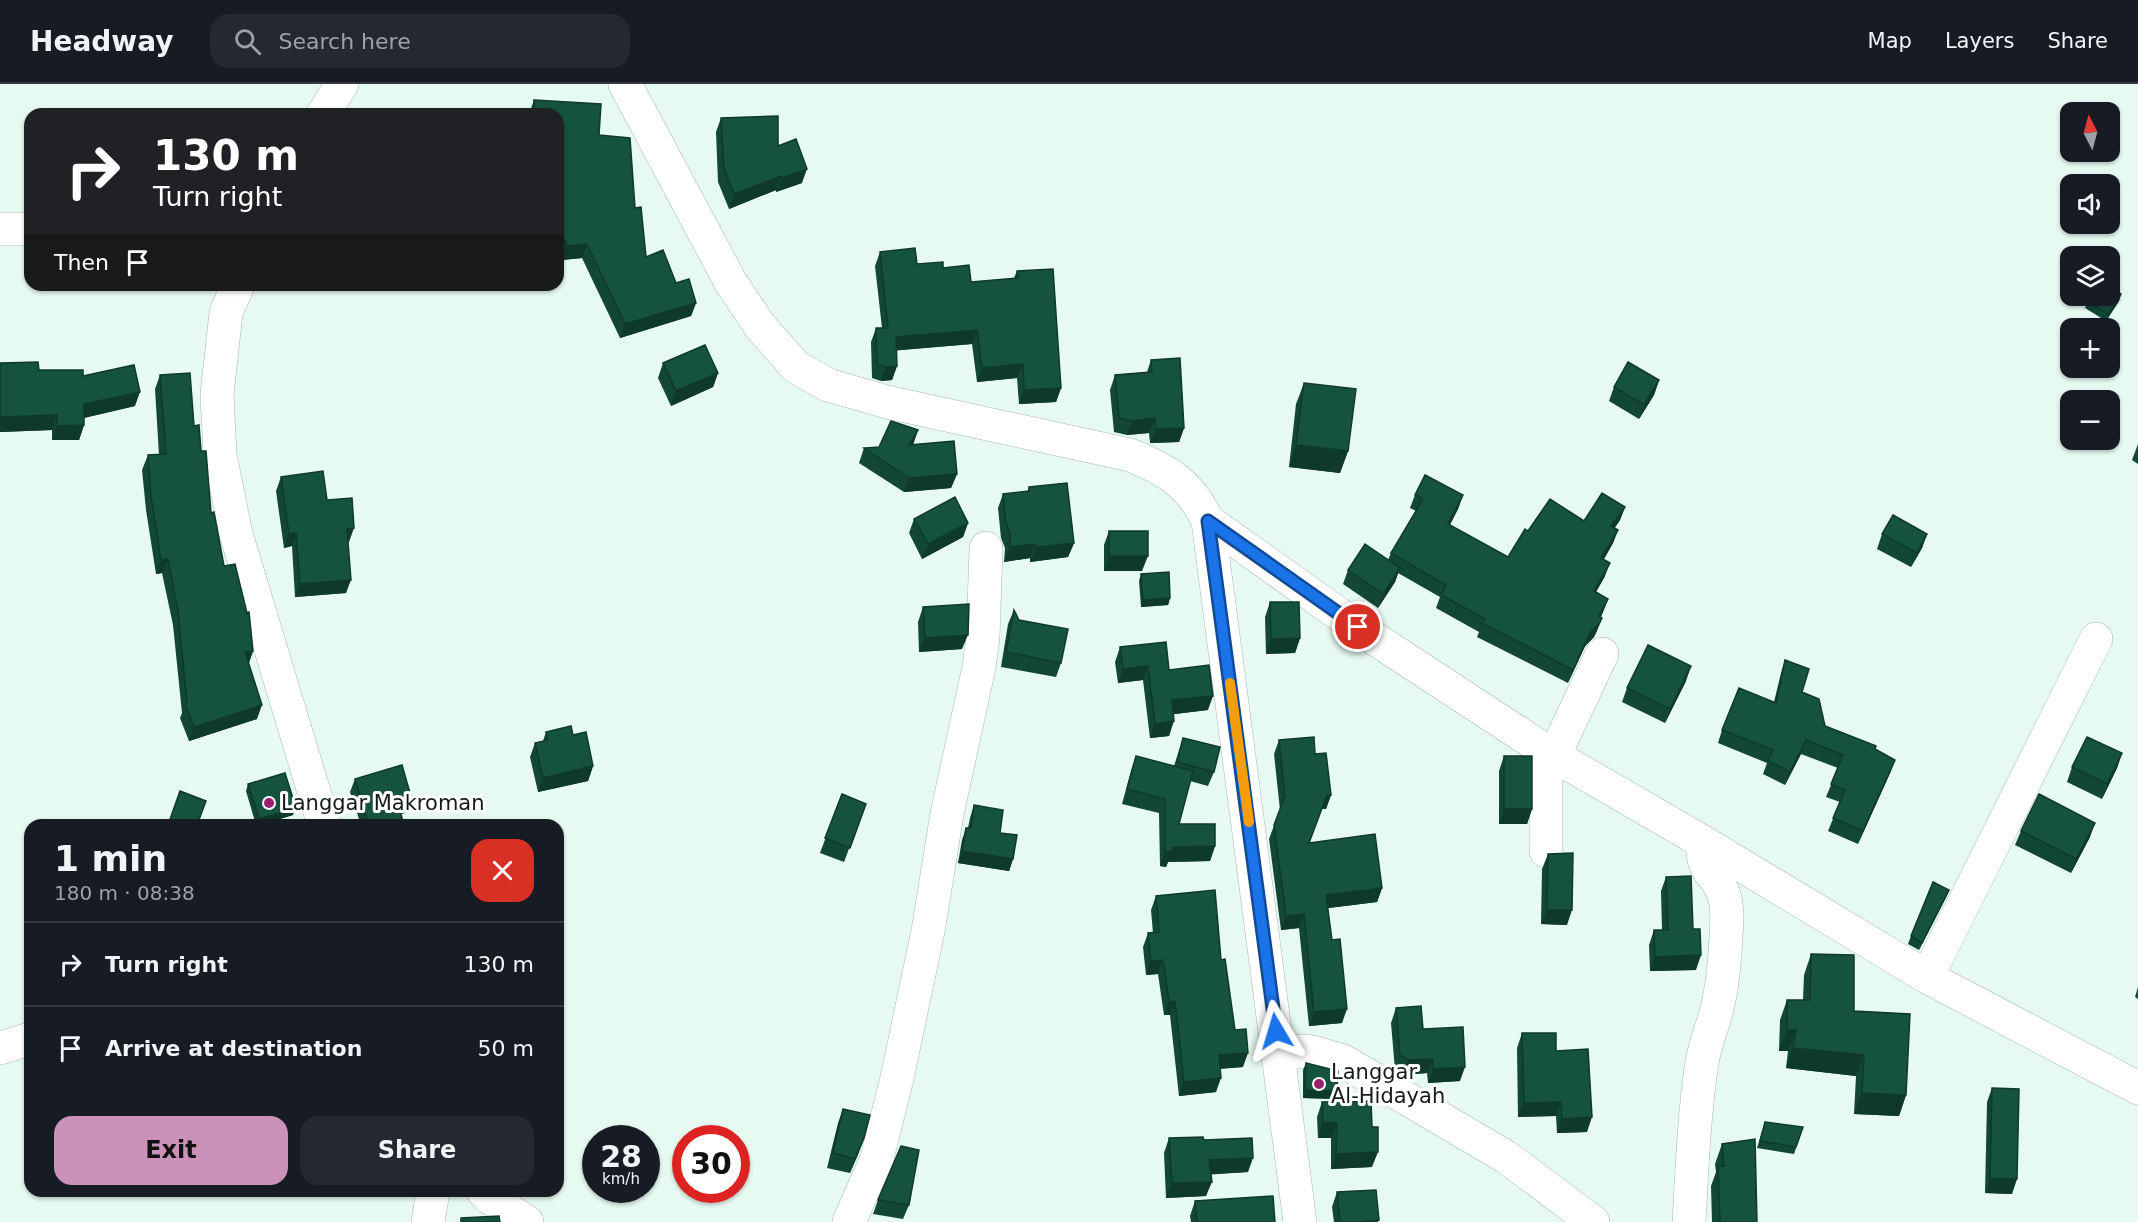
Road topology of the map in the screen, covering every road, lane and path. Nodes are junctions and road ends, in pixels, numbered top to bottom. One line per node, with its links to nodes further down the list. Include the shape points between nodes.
1 (342, 84): 3 (street)
2 (625, 84): 7 (street, via 730,281 760,326 796,367 828,385 886,402 1130,455 1172,475 1190,490)
3 (327, 108)
4 (0, 229): 5 (street)
5 (24, 229)
6 (235, 291): 12 (street, via 226,313 218,382 220,455 236,534)
7 (1208, 521): 11 (street, via 1367,634); 18 (street)
8 (986, 548): 24 (street, via 981,647 928,931 876,1158)
9 (2096, 639): 15 (street)
10 (1602, 654): 11 (street)
11 (1550, 753): 13 (street); 14 (street)
12 (322, 819)
13 (1703, 842): 15 (street); 27 (street, via 1704,866 1723,893 1726,938 1719,1001 1702,1063)
14 (1546, 851)
15 (1927, 977): 19 (street)
16 (24, 1041): 17 (street)
17 (0, 1048)
18 (1279, 1054): 25 (street); 26 (street, via 1313,1052 1343,1061 1506,1157)
19 (2138, 1088)
20 (432, 1197): 22 (street)
21 (489, 1197): 23 (street)
22 (428, 1222)
23 (526, 1222)
24 (849, 1222)
25 (1300, 1222)
26 (1593, 1222)
27 (1689, 1222)

